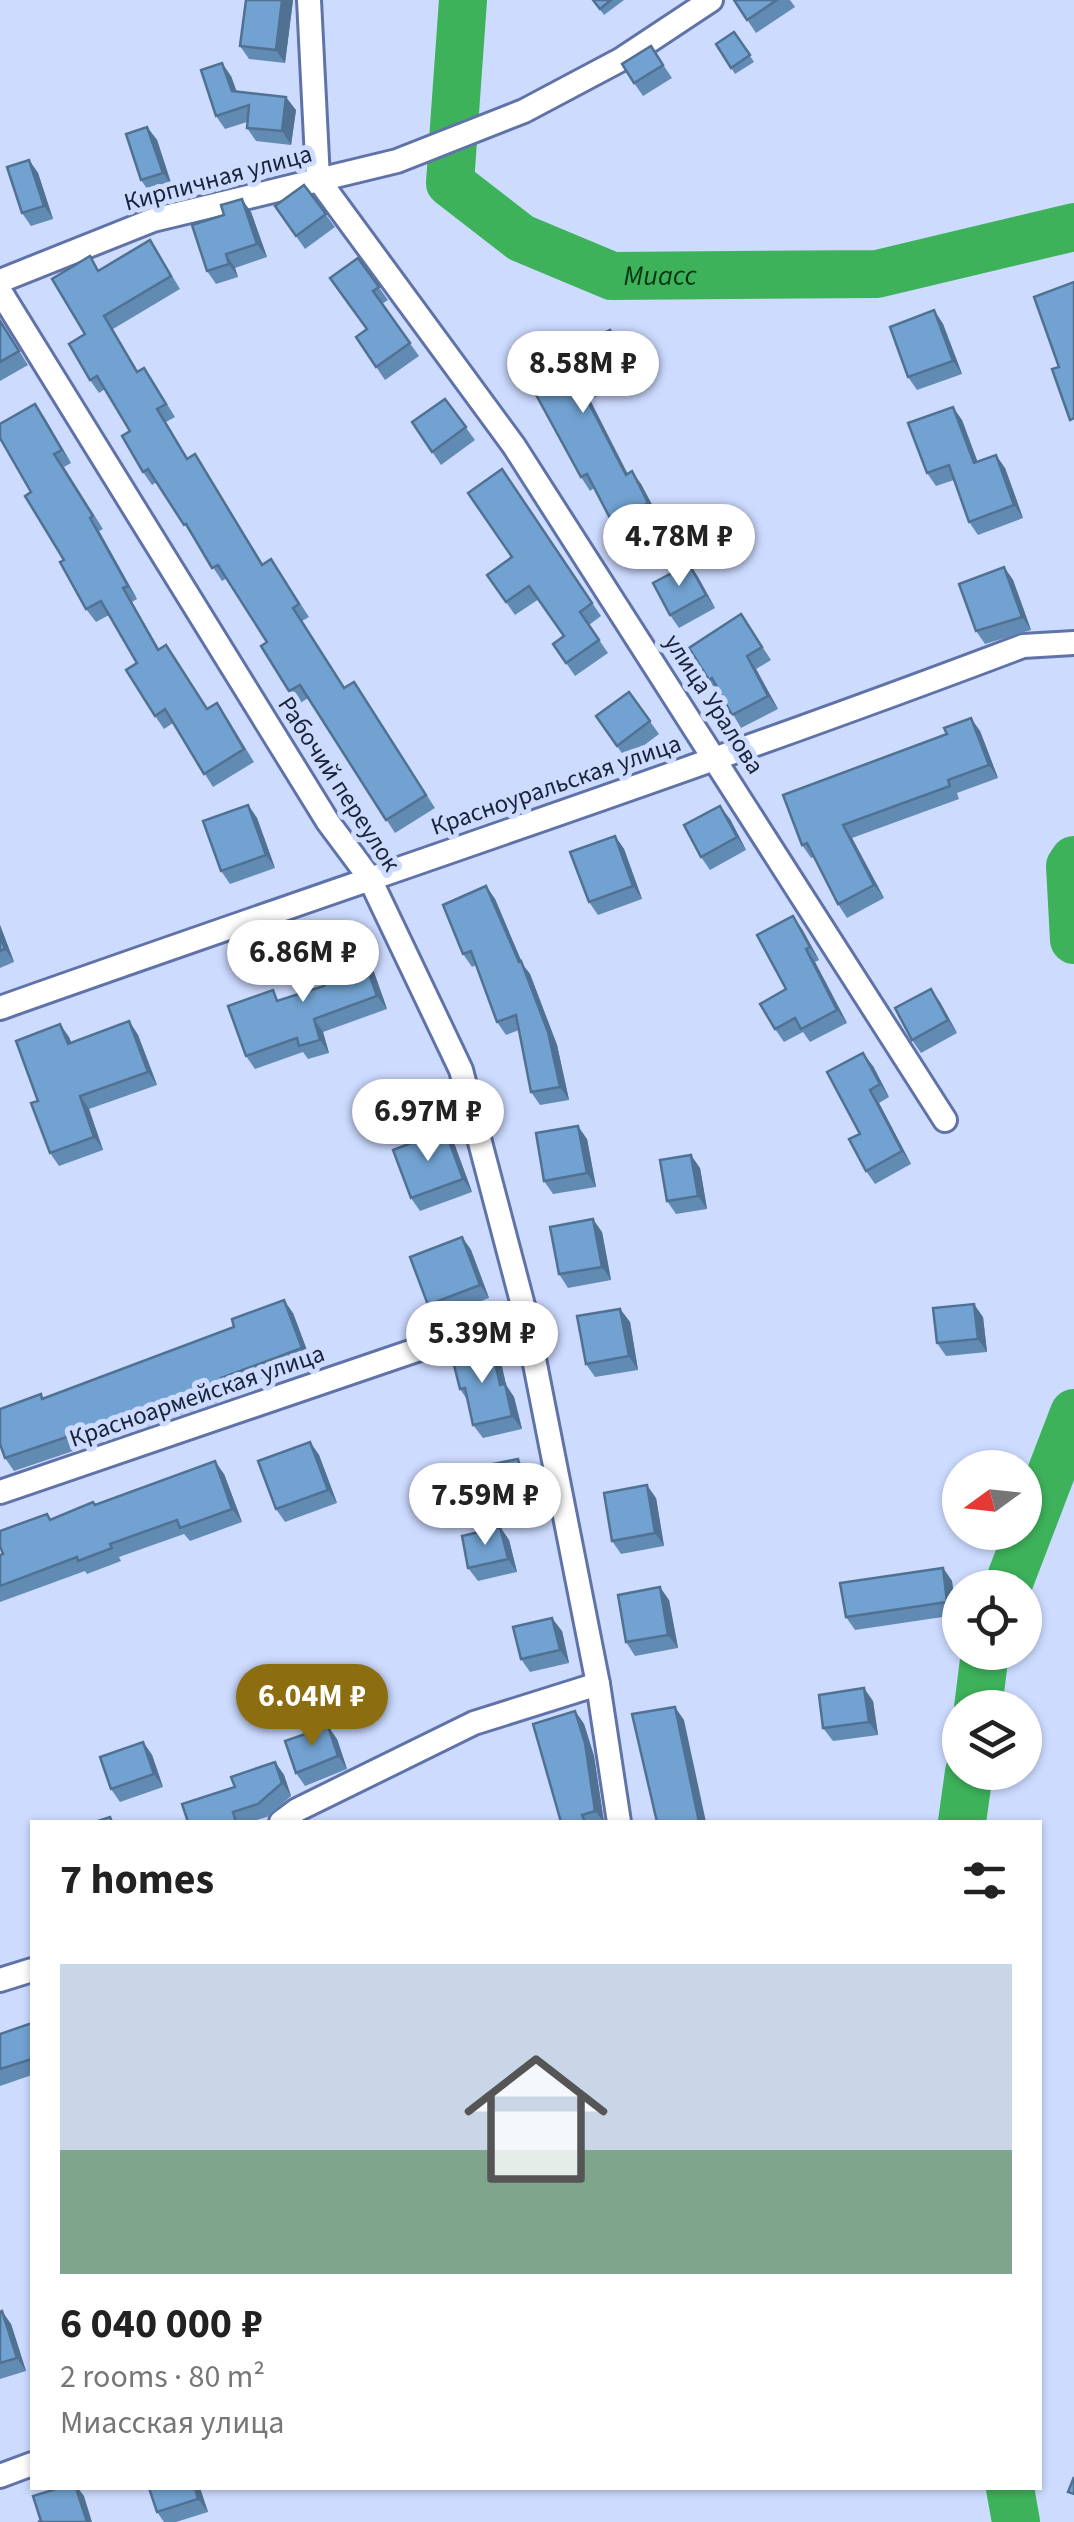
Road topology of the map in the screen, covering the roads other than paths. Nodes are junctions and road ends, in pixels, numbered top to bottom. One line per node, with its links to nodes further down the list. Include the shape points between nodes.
1 (309, 0): 3 (street)
2 (711, 0): 3 (street, Кирпичная улица, via 524,112 397,161)
3 (318, 179): 4 (street, Кирпичная улица, via 152,220); 7 (street, улица Уралова, via 514,446)
4 (0, 281)
5 (0, 291): 8 (street, Рабочий переулок)
6 (1074, 642): 7 (street, Красноуральская улица, via 1023,646)
7 (718, 760): 8 (street, Красноуральская улица); 10 (street, улица Уралова)
8 (368, 877): 9 (street, Красноуральская улица); 11 (street, Рабочий переулок, via 461,1070)
9 (0, 1008)
10 (946, 1120)
11 (526, 1313): 12 (street, Красноармейская улица); 13 (street, Рабочий переулок)
12 (0, 1492)
13 (598, 1684): 14 (street, via 474,1723); 15 (street, Рабочий переулок)
14 (284, 1820)
15 (619, 1820)
16 (30, 1971): 17 (street)
17 (0, 1980)
18 (30, 2465): 19 (street)
19 (0, 2476)

